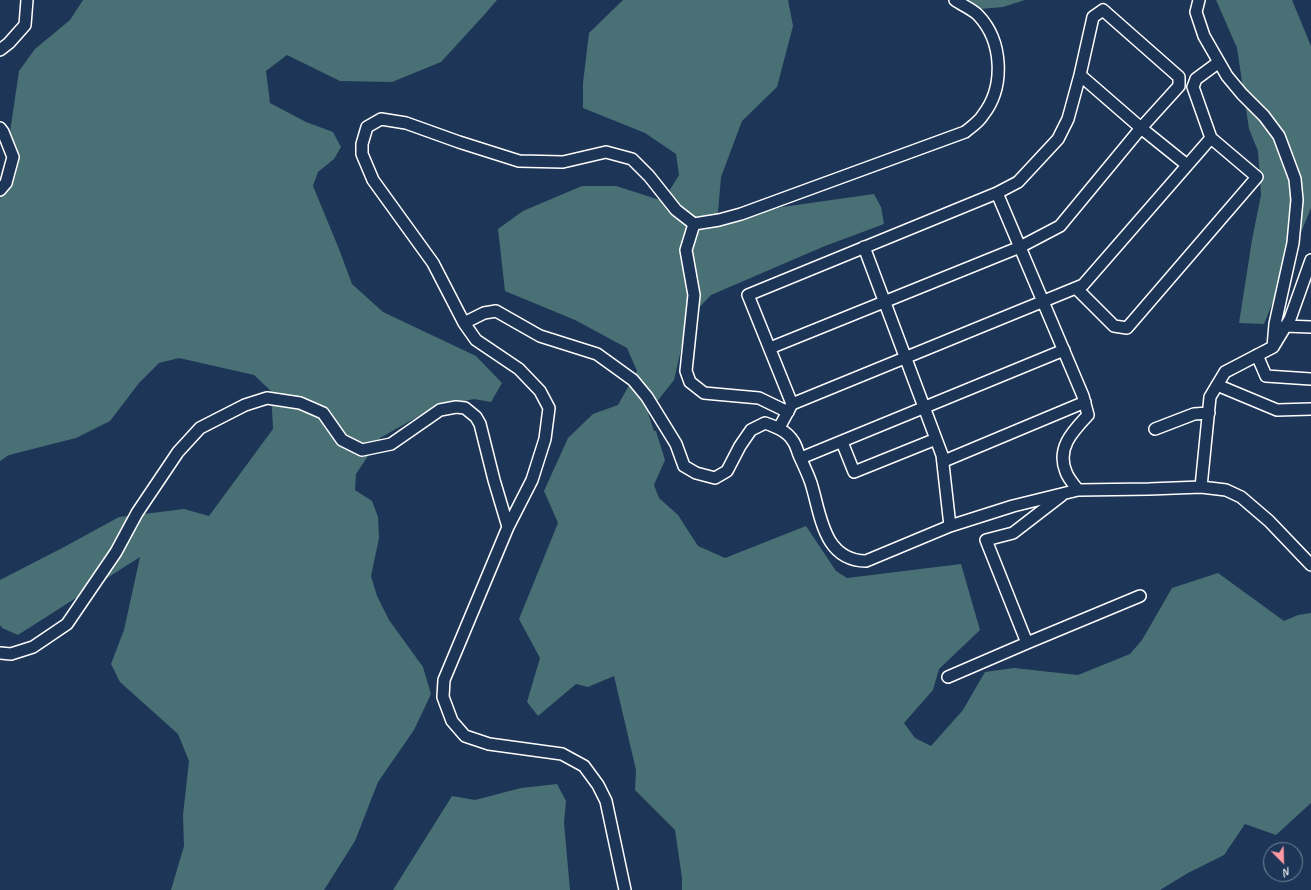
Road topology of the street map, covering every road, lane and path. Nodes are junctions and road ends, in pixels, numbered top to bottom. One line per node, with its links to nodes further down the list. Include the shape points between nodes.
1 (27, 0): 4 (street, via 25,25)
2 (955, 0): 13 (street, via 978,14 982,20 993,37 999,66 995,95 983,116 965,132 741,214)
3 (1199, 0): 5 (street, via 1196,12 1204,36)
4 (0, 50)
5 (1219, 62): 9 (street, via 1196,79 1193,88); 23 (street, via 1227,76 1279,136 1295,179 1297,200 1293,243 1275,324)
6 (1080, 75): 8 (street); 8 (street, via 1093,17 1103,10 1179,77 1178,86); 12 (street, via 1068,119 1058,139 1018,182)
7 (0, 128): 11 (street, via 13,157 6,183)
8 (1141, 128): 10 (street); 15 (street, via 1060,226)
9 (1211, 138): 10 (street); 17 (street, via 1257,177 1127,328 1114,326)
10 (1187, 165): 17 (street, via 1084,285)
11 (0, 190)
12 (997, 193): 14 (street); 15 (street)
13 (694, 224): 20 (street, via 676,210 632,159 606,152 563,162 519,161 406,123 381,119 367,127 362,154 373,180 434,263); 31 (street, via 686,250 694,295 686,371 690,382 704,393 759,398)
14 (864, 247): 18 (street); 24 (street, via 748,295)
15 (1020, 247): 18 (street); 19 (street)
16 (1311, 260): 21 (street)
17 (1076, 288): 19 (street)
18 (884, 301): 24 (street); 27 (street)
19 (1043, 301): 25 (street); 27 (street)
20 (464, 324): 35 (street, via 484,313 496,311 540,336 597,354 633,380 647,397 676,444 684,466 696,474 714,478 727,471 751,430 765,423); 45 (street, via 476,340 519,369 540,391 549,408 545,439 532,480)
21 (1286, 326): 22 (street); 23 (street)
22 (1311, 327)
23 (1273, 347): 26 (street)
24 (770, 348): 31 (street)
25 (1064, 350): 30 (street); 32 (street)
26 (1257, 355): 28 (street, via 1266,376); 29 (street, via 1225,372)
27 (905, 357): 31 (street); 32 (street)
28 (1311, 379)
29 (1216, 384): 33 (street, via 1277,410); 34 (street, via 1210,397)
30 (1084, 402): 40 (street); 42 (street, via 1088,416 1071,432 1063,453 1066,472)
31 (790, 408): 35 (street)
32 (924, 408): 37 (street); 38 (street)
33 (1311, 409)
34 (1209, 413): 36 (street, via 1194,414); 41 (street)
35 (779, 428): 39 (street, via 793,440)
36 (1155, 428)
37 (936, 439): 38 (street, via 854,472); 40 (street)
38 (842, 442): 39 (street)
39 (801, 458): 44 (street, via 811,483 820,521 830,540 842,554 855,561 866,561)
40 (944, 461): 44 (street)
41 (1201, 487): 42 (street); 46 (street, via 1226,490 1241,497 1269,521)
42 (1078, 490): 43 (street)
43 (1065, 493): 44 (street); 48 (street, via 1012,533 986,540)
44 (950, 526)
45 (508, 527): 49 (street, via 480,424 465,408 440,410 391,444 362,450 342,440 322,413 300,403 267,398 200,428 178,452 137,513 116,552 67,624 34,647 11,654); 51 (street, via 444,680 443,697 452,721 465,736 489,744 562,754 584,766 606,801)
46 (1311, 565)
47 (1140, 596): 48 (street)
48 (1027, 643): 50 (street)
49 (0, 653)
50 (948, 677)
51 (625, 890)

